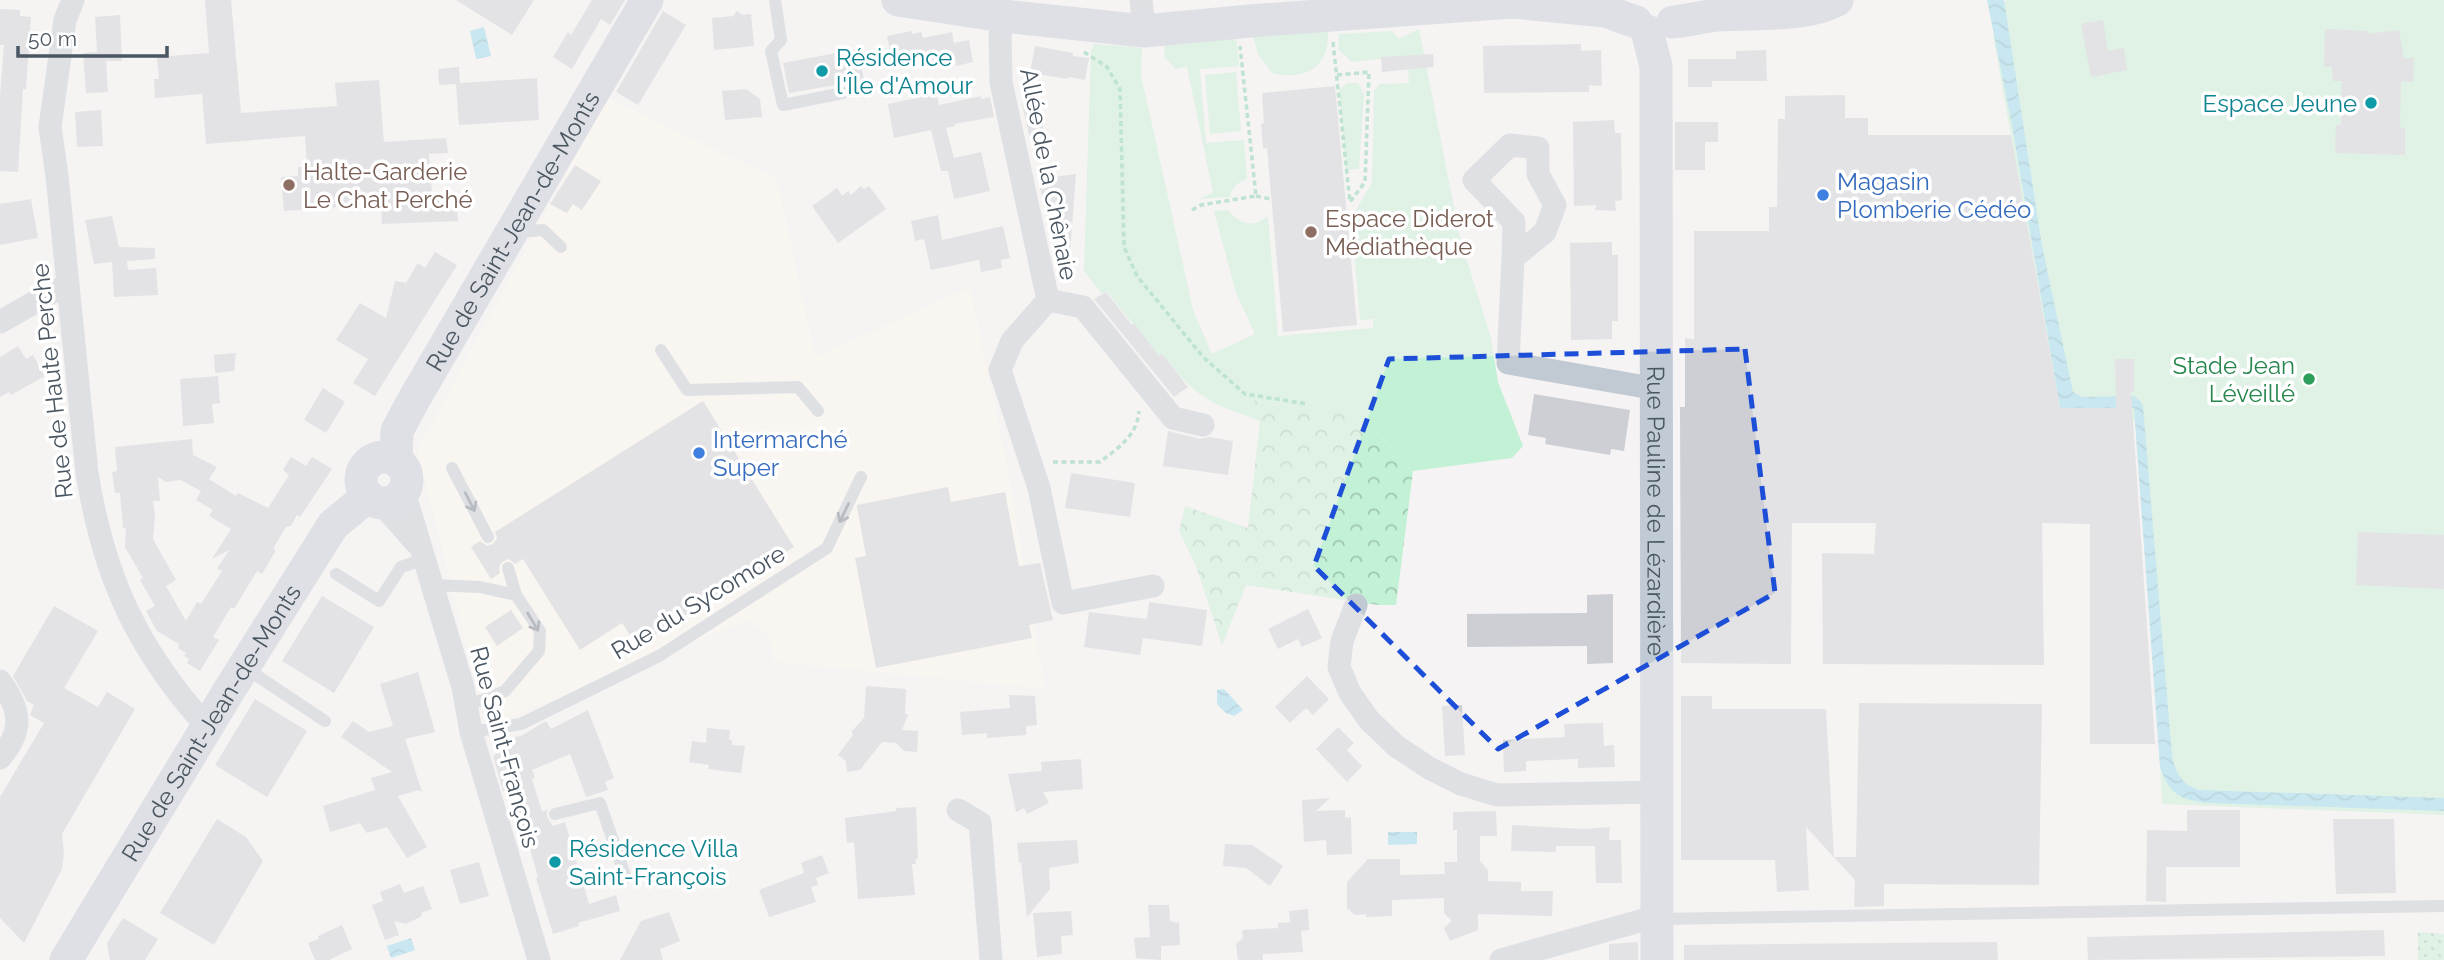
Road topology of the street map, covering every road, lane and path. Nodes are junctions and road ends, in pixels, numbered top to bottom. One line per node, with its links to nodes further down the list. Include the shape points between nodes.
1 (73, 0): 24 (street, Rue de Haute Perche, via 65,20 50,127)
2 (775, 0): 17 (lane, via 781,40 771,51 783,105)
3 (898, 0): 11 (main road)
4 (1837, 0): 9 (main road)
5 (649, 2): 21 (main road, Rue de Saint-Jean-de-Monts)
6 (1544, 2): 7 (main road); 13 (main road)
7 (1445, 3): 8 (main road)
8 (1400, 5): 10 (main road)
9 (1787, 5): 13 (main road, via 1738,16)
10 (1331, 15): 14 (main road); 16 (path)
11 (1003, 16): 15 (main road); 25 (street, Allée de la Chênaie, via 1001,82)
12 (1142, 16): 14 (main road); 15 (main road)
13 (1650, 18): 29 (main road, Rue Pauline de Lézardière)
14 (1237, 23): 18 (path)
15 (1064, 24): 30 (path, via 1069,43 1107,68 1120,89 1124,247 1137,276 1203,357 1245,394)
16 (1337, 75): 16 (path, via 1342,125 1350,202 1365,182 1369,72)
17 (843, 93)
18 (1256, 196): 19 (path); 20 (path)
19 (1271, 200)
20 (1192, 210)
21 (510, 233): 22 (lane, via 543,230); 36 (main road, Rue de Saint-Jean-de-Monts, via 397,431 396,459 406,470 407,485)
22 (561, 247)
23 (1513, 258): 23 (street, via 1514,222 1474,180 1510,145 1538,148 1538,174 1555,205 1545,232); 29 (street, via 1508,363)
24 (68, 288): 26 (street, via 56,290); 49 (street, Rue de Haute Perche, via 87,474 108,568 157,665)
25 (1048, 300): 28 (street, Allée de la Chênaie, via 1083,307); 33 (street, Allée de la Chênaie, via 1012,341 1000,370)
26 (0, 322)
27 (661, 350): 31 (lane, via 687,390 798,387)
28 (1138, 375): 32 (street, Allée de la Chênaie, via 1173,418); 33 (path, via 1138,426 1100,463)
29 (1657, 389): 52 (main road, Rue Pauline de Lézardière)
30 (1308, 404)
31 (818, 411)
32 (1203, 425)
33 (1030, 461): 42 (street, Allée de la Chênaie, via 1063,604)
34 (452, 468): 37 (lane, one-way to 37)
35 (861, 477): 50 (lane, Rue du Sycomore, one-way to 50, via 827,548 659,656 521,724)
36 (384, 497): 38 (street, Rue Saint-François); 45 (main road, Rue de Saint-Jean-de-Monts, via 333,525)
37 (488, 537)
38 (422, 553): 40 (lane, via 401,567 379,601); 41 (street, Rue Saint-François)
39 (508, 568): 43 (lane)
40 (336, 574)
41 (432, 585): 43 (lane, via 480,587); 47 (street, Rue Saint-François)
42 (1153, 586)
43 (516, 595): 47 (lane, one-way to 47, via 540,631 539,651 505,691)
44 (1356, 605): 52 (street, via 1342,641 1339,667 1349,693 1396,746 1429,768 1497,795)
45 (244, 667): 48 (lane); 49 (main road, Rue de Saint-Jean-de-Monts)
46 (0, 681): 51 (street, via 16,706 18,723 14,741)
47 (467, 706): 50 (street, Rue Saint-François)
48 (325, 721)
49 (208, 727): 58 (main road, Rue de Saint-Jean-de-Monts)
50 (471, 732): 59 (street, Rue Saint-François)
51 (0, 758)
52 (1658, 792): 57 (main road, Rue Pauline de Lézardière)
53 (958, 810): 60 (street, via 979,823)
54 (555, 814): 55 (lane, via 600,803)
55 (626, 878)
56 (2444, 906): 57 (lane)
57 (1656, 919): 61 (street); 62 (main road, Rue Pauline de Lézardière)
58 (66, 960)
59 (539, 960)
60 (991, 960)
61 (1502, 960)
62 (1657, 960)

